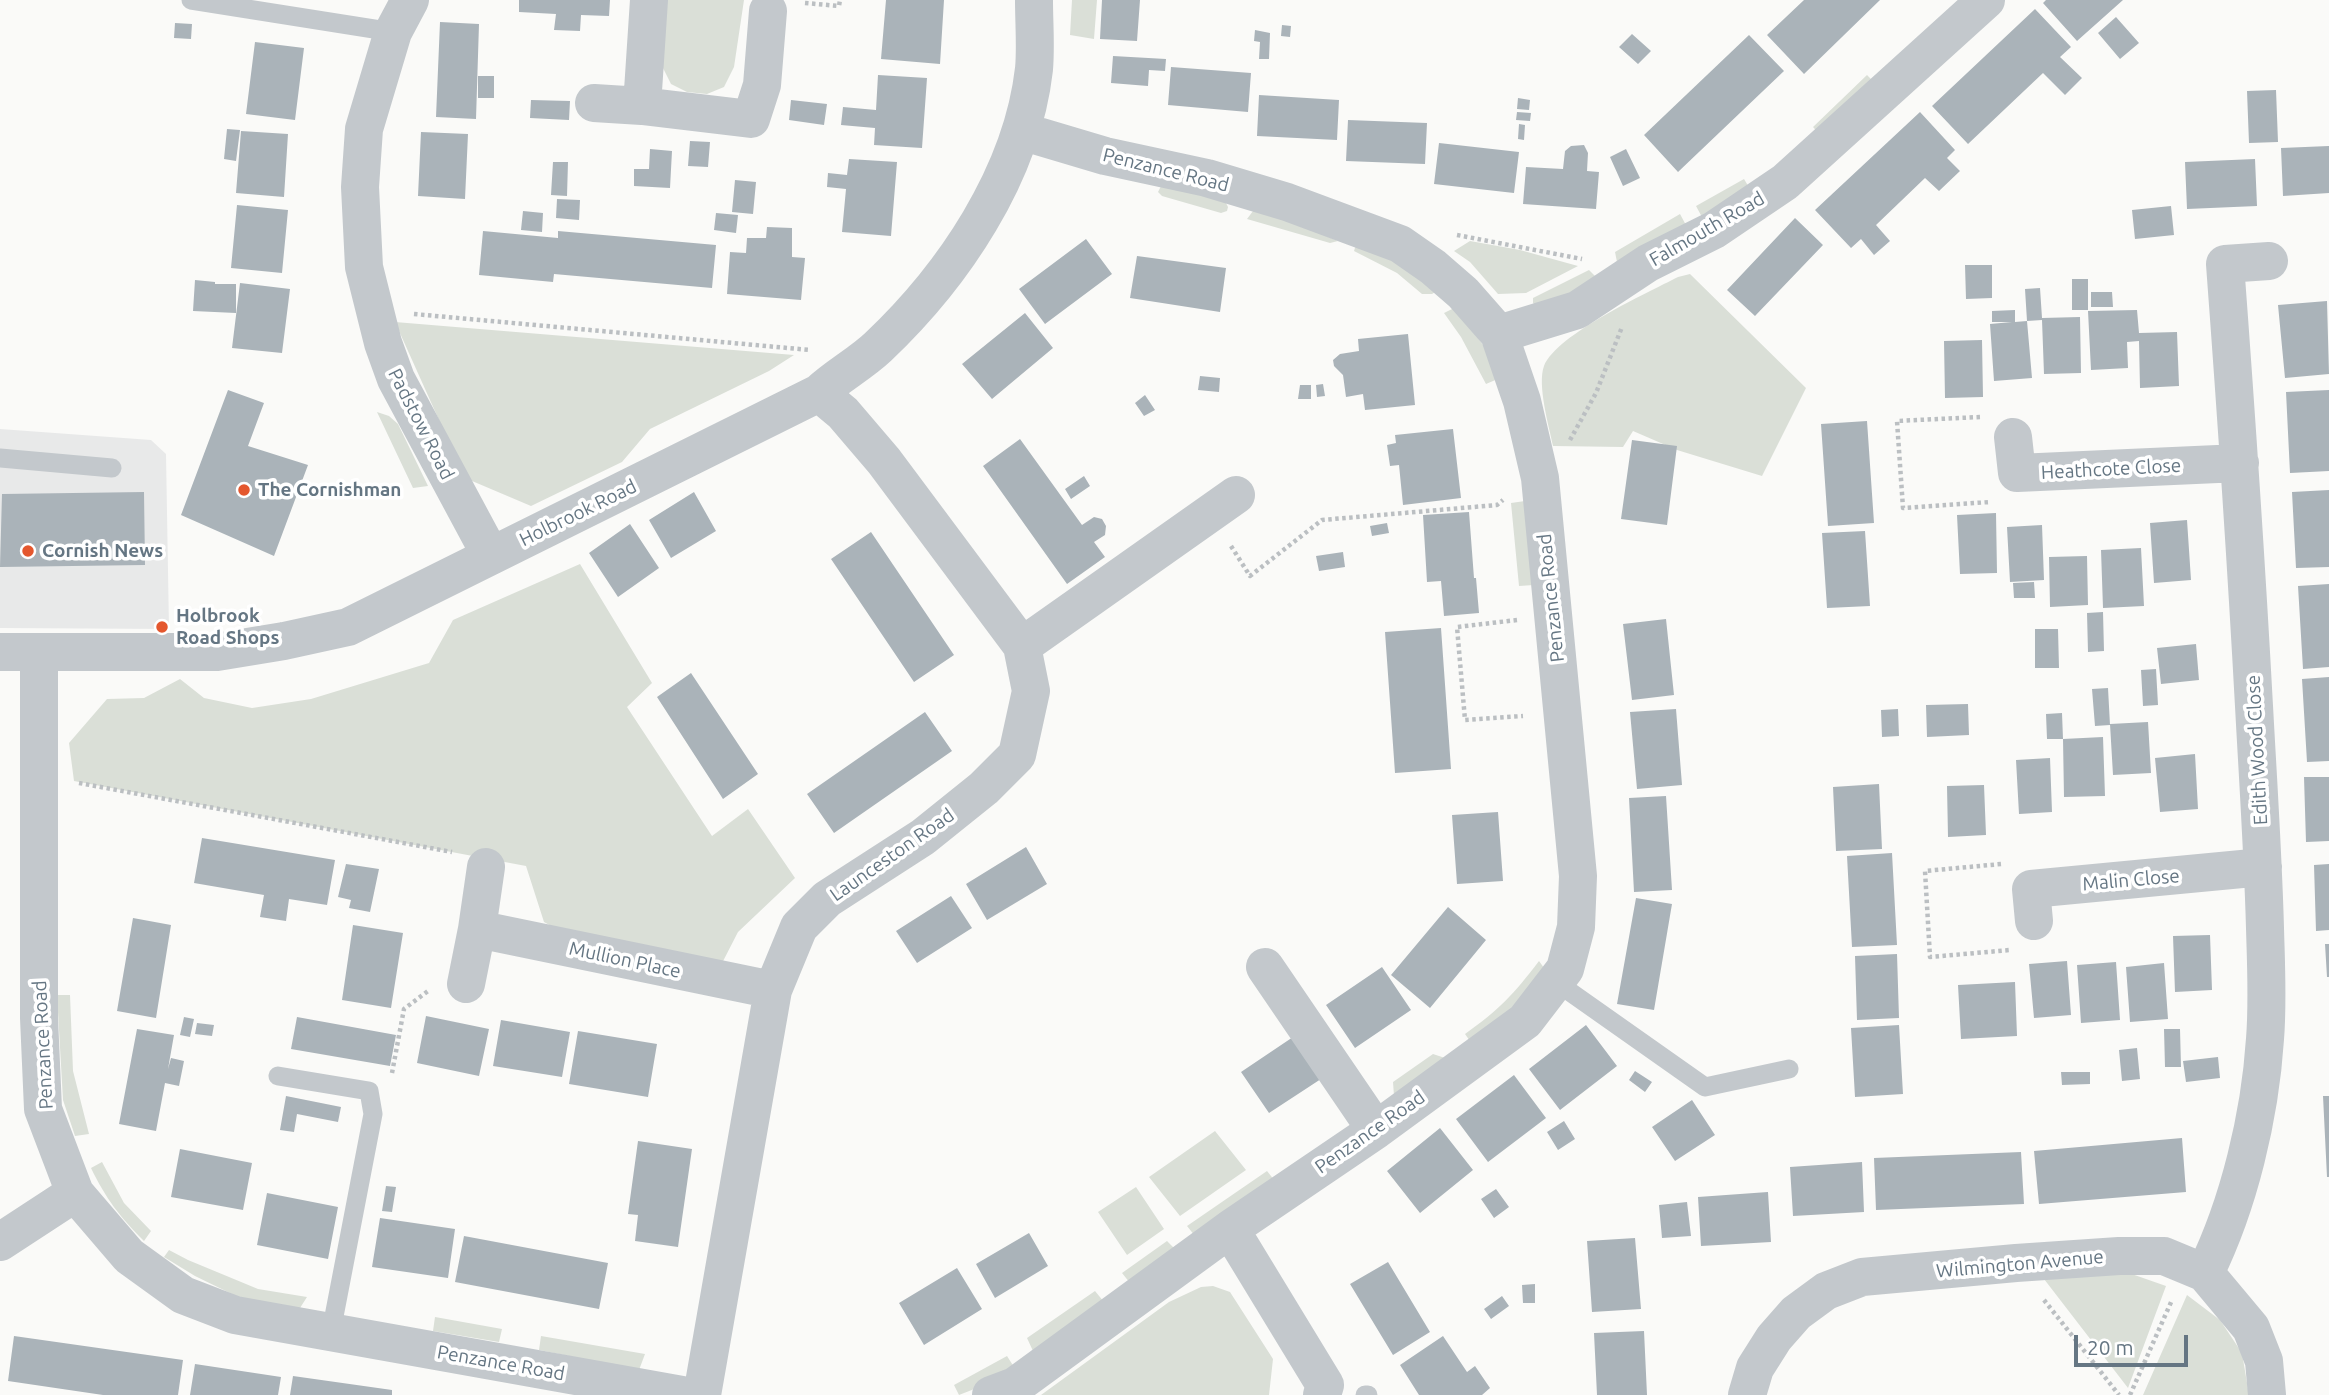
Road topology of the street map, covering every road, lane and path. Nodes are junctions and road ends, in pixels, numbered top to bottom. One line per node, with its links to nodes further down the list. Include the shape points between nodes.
1 (191, 0): 7 (lane)
2 (649, 0): 9 (street)
3 (840, 0): 6 (path, via 839,6)
4 (1034, 0): 10 (street, Holbrook Road, via 1034,69)
5 (1986, 0): 13 (street, Falmouth Road, via 1785,182 1714,230 1648,263)
6 (781, 6): 9 (street, via 751,119)
7 (402, 16): 14 (street, Padstow Road, via 364,129 360,187 365,267)
8 (594, 103): 9 (street)
9 (642, 106)
10 (1021, 131): 15 (street, Penzance Road, via 1105,156 1207,178 1400,244 1463,293); 16 (street, Holbrook Road, via 981,222 935,287)
11 (1454, 234): 13 (path, via 1589,261)
12 (2269, 261): 20 (street, Edith Wood Close, via 2225,264)
13 (1618, 305): 15 (street, Falmouth Road, via 1577,310); 22 (path, via 1595,393 1562,456)
14 (375, 311): 16 (path); 25 (street, Padstow Road, via 396,379)
15 (1499, 334): 22 (street, Penzance Road, via 1522,401)
16 (867, 355): 17 (street, Holbrook Road)
17 (819, 393): 25 (street, Holbrook Road); 27 (street, Launceston Road, via 843,413 884,461)
18 (2015, 455): 18 (path, via 2020,500 1903,508 1897,421 2013,415); 20 (street, Heathcote Close)
19 (0, 458): 21 (lane)
20 (2240, 463): 33 (street, Edith Wood Close)
21 (112, 468)
22 (1540, 486): 24 (path, via 1497,505 1322,520 1250,576 1221,531); 26 (street, Penzance Road)
23 (1236, 495): 24 (street)
24 (1197, 523): 27 (street)
25 (491, 556): 29 (street, Holbrook Road, via 348,627 284,642 217,652)
26 (1553, 615): 30 (street, Penzance Road); 30 (path, via 1457,627 1465,720)
27 (1022, 646): 39 (street, Launceston Road, via 1031,691 1017,755 923,838 827,899 799,927)
28 (0, 652): 29 (street, Holbrook Road)
29 (39, 652): 31 (street, Penzance Road)
30 (1562, 713): 37 (street, Penzance Road, via 1578,876 1576,927 1565,969)
31 (40, 775): 32 (path, via 485,858); 44 (street, Penzance Road, via 43,1109)
32 (486, 867): 35 (street)
33 (2263, 867): 34 (street, Malin Close); 48 (street, Edith Wood Close, via 2267,995 2260,1087 2238,1189 2220,1242)
34 (2032, 905): 34 (path, via 2030,862 1925,870 1930,957 2036,948)
35 (477, 929): 38 (street); 39 (street, Mullion Place)
36 (1265, 967): 43 (street)
37 (1556, 982): 40 (lane, via 1705,1087); 43 (street, Penzance Road, via 1525,1021)
38 (466, 984): 42 (path, via 441,982 404,1009 389,1088)
39 (773, 990): 53 (street, Launceston Road)
40 (1789, 1069)
41 (278, 1076): 42 (lane)
42 (369, 1091): 49 (lane, via 373,1114)
43 (1376, 1130): 45 (street, Penzance Road)
44 (75, 1193): 46 (street); 49 (street, Penzance Road, via 128,1256 183,1295 235,1315)
45 (1230, 1229): 51 (street); 54 (street, Penzance Road, via 1015,1386)
46 (0, 1242)
47 (2016, 1263): 48 (street, Wilmington Avenue, via 2164,1256); 55 (street, Wilmington Avenue, via 1862,1277 1826,1291 1796,1312 1774,1338 1755,1368); 56 (path)
48 (2196, 1269): 57 (path); 58 (street, via 2251,1328 2264,1361)
49 (331, 1332): 50 (street, Penzance Road)
50 (545, 1383): 52 (street, Penzance Road)
51 (1331, 1392)
52 (682, 1395)
53 (702, 1395)
54 (990, 1395)
55 (1748, 1395)
56 (2119, 1395)
57 (2130, 1395)
58 (2267, 1395)

